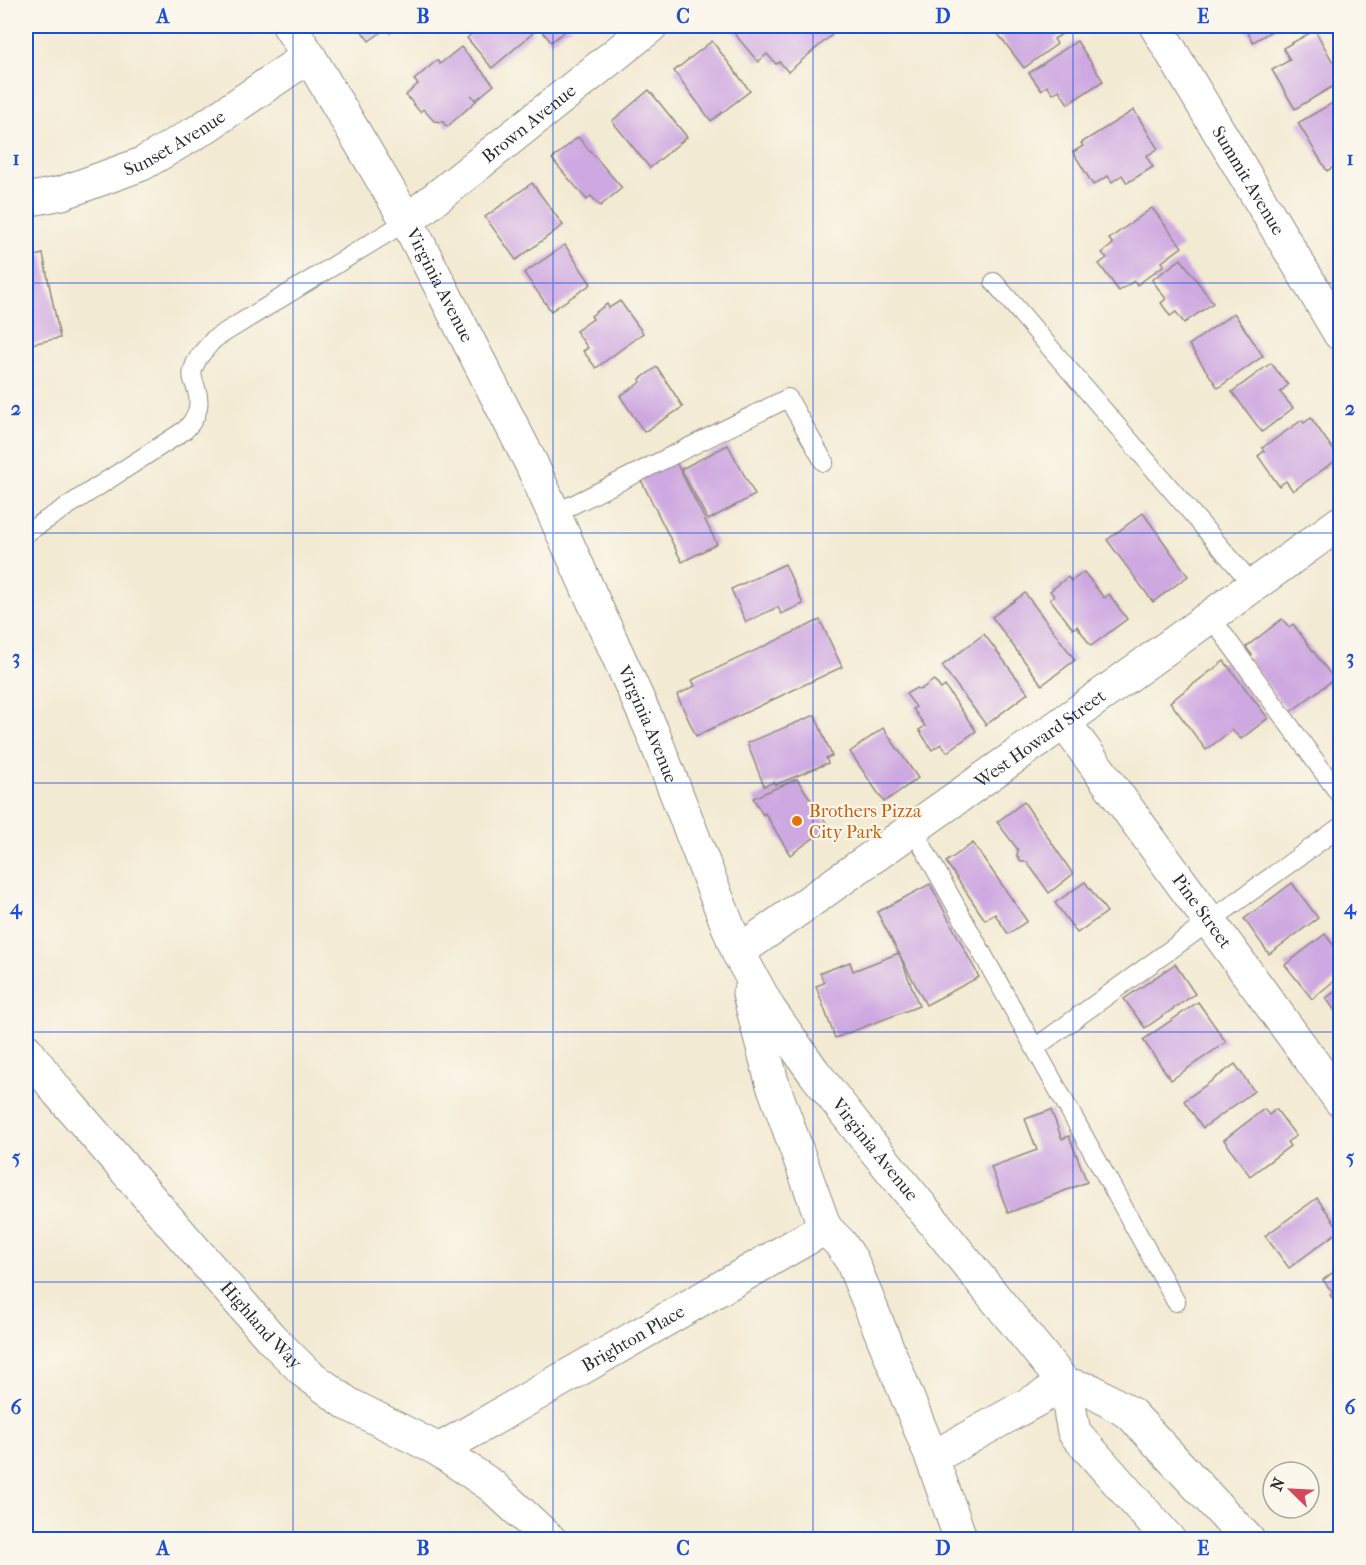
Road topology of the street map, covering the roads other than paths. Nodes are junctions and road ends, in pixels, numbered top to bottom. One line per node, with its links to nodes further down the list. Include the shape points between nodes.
1 (289, 26): 4 (street, Virginia Avenue)
2 (651, 26): 6 (street, Brown Avenue)
3 (1156, 26): 8 (street, Summit Avenue)
4 (309, 56): 5 (street, Sunset Avenue, via 202,129 142,164 62,193); 6 (street, Virginia Avenue)
5 (26, 200)
6 (407, 221): 10 (street, Virginia Avenue); 12 (lane, via 214,339 193,369 198,395 193,422)
7 (994, 282): 13 (lane)
8 (1341, 334)
9 (824, 462): 10 (lane, via 788,398)
10 (554, 514): 20 (street, Virginia Avenue, via 652,731)
11 (1341, 523): 13 (street, West Howard Street)
12 (26, 533)
13 (1253, 585): 14 (street, West Howard Street)
14 (1210, 616): 15 (street, West Howard Street); 16 (lane)
15 (1064, 722): 18 (street, West Howard Street); 19 (street, Pine Street)
16 (1341, 795)
17 (1341, 828): 19 (lane)
18 (913, 829): 20 (street, West Howard Street); 21 (lane)
19 (1210, 921): 21 (lane); 23 (street, Pine Street)
20 (738, 952): 24 (street, via 772,1082); 26 (street, Virginia Avenue, via 769,1009 813,1071)
21 (1036, 1047): 25 (lane)
22 (26, 1050): 27 (street, Highland Way, via 270,1337 306,1373 348,1404)
23 (1341, 1100)
24 (825, 1228): 27 (street, Brighton Place); 28 (street, via 852,1261)
25 (1176, 1302)
26 (1065, 1384): 28 (street); 31 (street, Virginia Avenue, via 1074,1432); 32 (street, via 1092,1391 1131,1414)
27 (440, 1450): 29 (street, Highland Way, via 492,1486)
28 (932, 1458): 30 (street)
29 (550, 1539)
30 (961, 1539)
31 (1169, 1539)
32 (1248, 1539)

